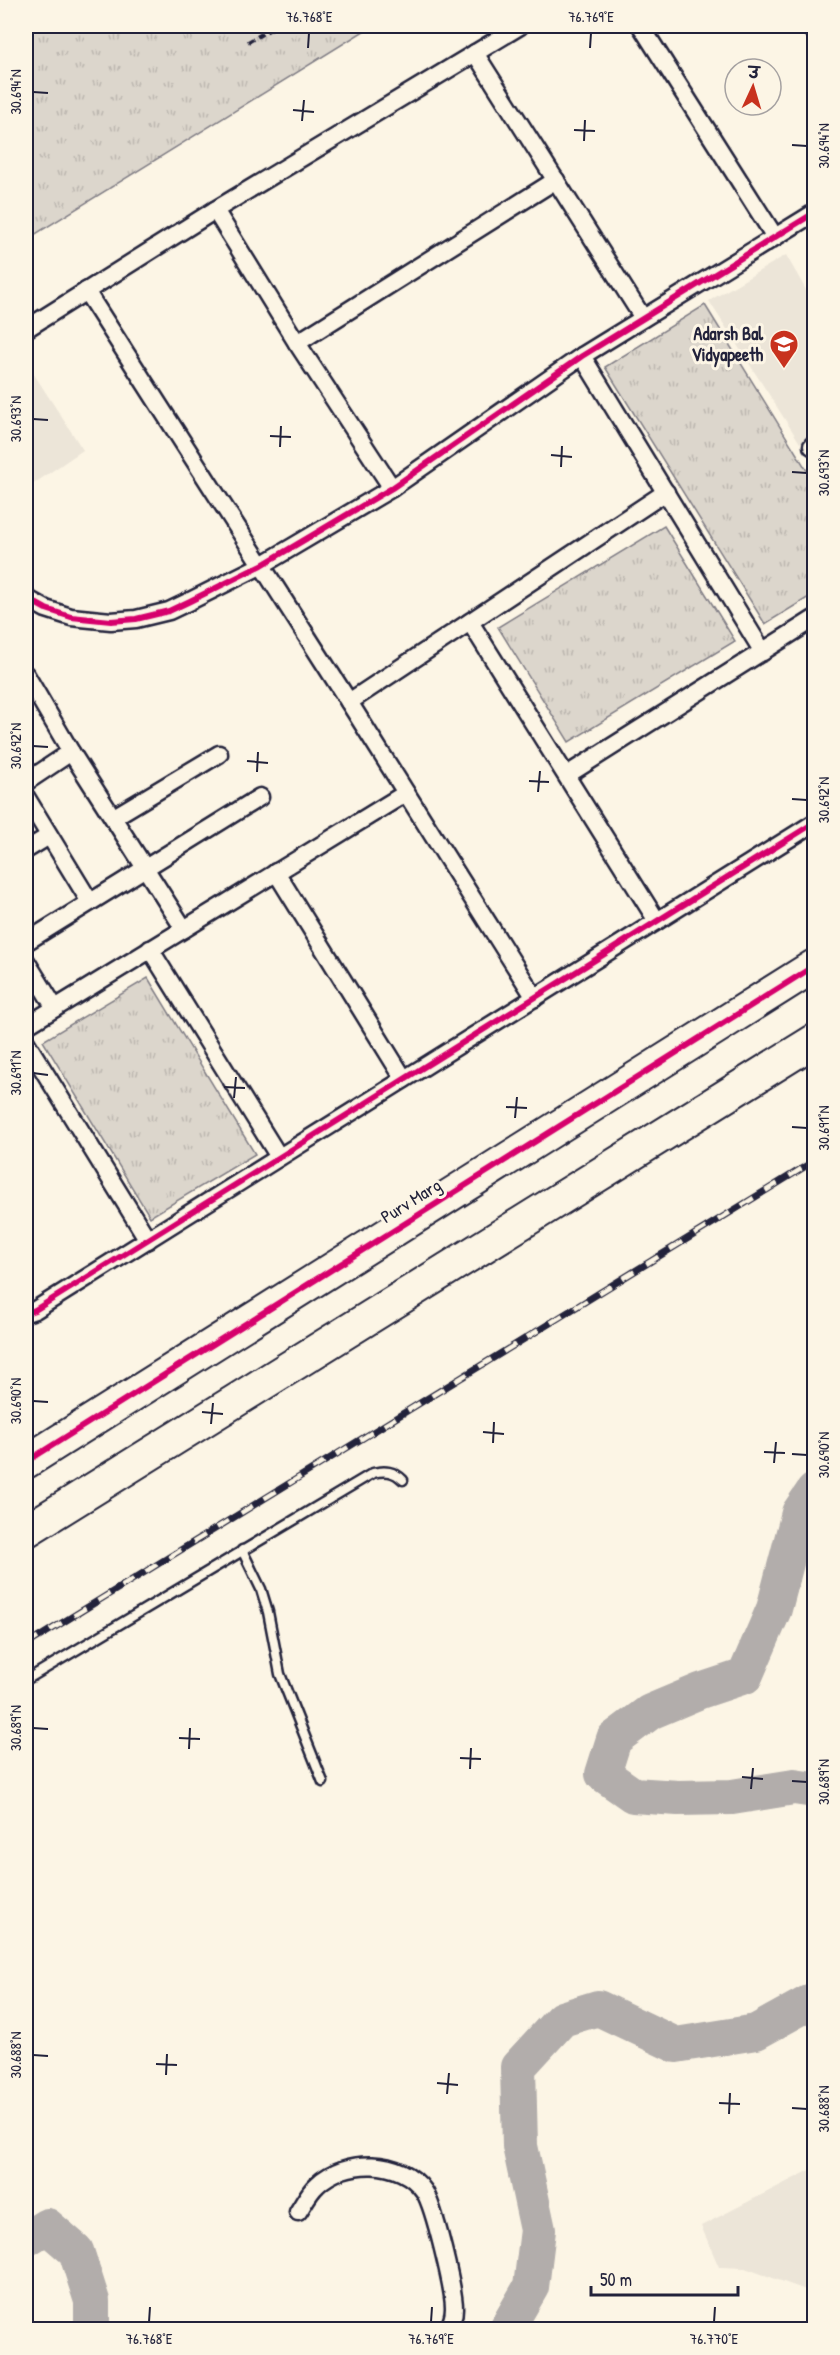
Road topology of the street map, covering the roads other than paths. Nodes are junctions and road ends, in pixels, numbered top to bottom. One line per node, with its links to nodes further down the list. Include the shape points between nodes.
1 (520, 26): 5 (street)
2 (641, 26): 9 (street)
3 (811, 26): 4 (street)
4 (814, 31)
5 (476, 53): 6 (street); 7 (street)
6 (556, 180): 11 (street); 13 (street)
7 (215, 210): 10 (street); 13 (street)
8 (814, 213): 9 (street)
9 (775, 237): 11 (street)
10 (86, 291): 12 (street); 17 (street)
11 (643, 318): 14 (street)
12 (26, 330)
13 (297, 343): 15 (street)
14 (582, 356): 15 (street); 16 (street)
15 (392, 488): 17 (street)
16 (666, 492): 20 (street); 21 (street)
17 (262, 565): 18 (street, via 169,611 136,619 71,617); 23 (street)
18 (26, 598)
19 (814, 619): 21 (street)
20 (470, 622): 23 (street); 26 (street)
21 (763, 652): 26 (street)
22 (26, 675): 24 (street)
23 (350, 702): 28 (street)
24 (71, 752): 27 (street); 31 (street)
25 (219, 754): 31 (street)
26 (567, 775): 38 (street)
27 (26, 782)
28 (406, 793): 36 (street); 44 (street)
29 (26, 797): 33 (street)
30 (260, 797): 35 (street)
31 (114, 817): 35 (street)
32 (814, 823): 38 (street)
33 (49, 836): 34 (street); 37 (street)
34 (26, 850)
35 (146, 867): 37 (street); 39 (street)
36 (276, 872): 39 (street); 49 (street)
37 (90, 902): 40 (street)
38 (657, 921): 44 (street)
39 (184, 929): 41 (street)
40 (26, 942)
41 (150, 949): 45 (street); 50 (street)
42 (26, 961): 45 (street)
43 (814, 966): 53 (highway, Purv Marg)
44 (535, 998): 49 (street)
45 (55, 1008): 46 (street)
46 (26, 1026)
47 (814, 1041): 55 (highway)
48 (26, 1042): 51 (street)
49 (404, 1080): 50 (street)
50 (279, 1157): 51 (street)
51 (148, 1239): 52 (street)
52 (26, 1313)
53 (26, 1462)
54 (403, 1480): 56 (lane, via 390,1472 373,1473)
55 (26, 1531)
56 (242, 1550): 57 (lane); 58 (lane, via 268,1612 279,1674)
57 (26, 1680)
58 (322, 1782)
59 (298, 2212): 60 (street, via 316,2186 337,2172 383,2167 409,2176 425,2193 437,2229 454,2308)
60 (447, 2330)

